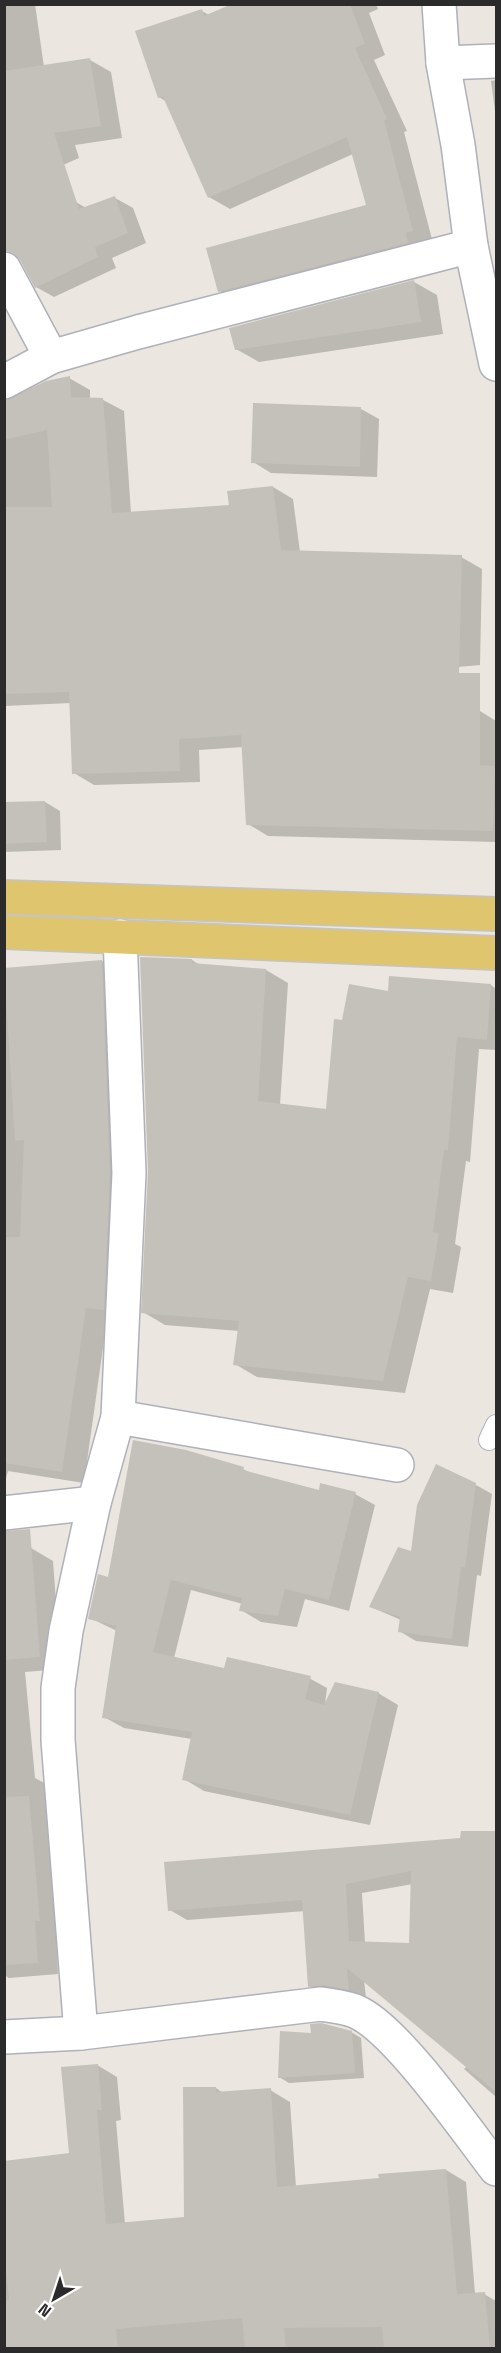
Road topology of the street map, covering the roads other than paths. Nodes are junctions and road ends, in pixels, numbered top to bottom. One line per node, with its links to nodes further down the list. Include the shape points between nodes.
1 (439, 4): 3 (street)
2 (496, 61): 3 (street)
3 (443, 63): 4 (street)
4 (471, 246): 6 (street); 7 (street)
5 (4, 269): 6 (street)
6 (51, 357): 8 (street)
7 (496, 364)
8 (4, 382)
9 (4, 897): 10 (main road)
10 (496, 914)
11 (4, 932): 12 (main road)
12 (120, 936): 13 (main road); 14 (street, via 129,1173)
13 (496, 953)
14 (118, 1417): 15 (street); 16 (street)
15 (397, 1465)
16 (94, 1503): 17 (street); 18 (street, via 66,1631 58,1688 58,1740)
17 (4, 1513)
18 (81, 2033): 19 (street); 20 (street, via 321,2004 357,2012 385,2032)
19 (4, 2037)
20 (496, 2169)

